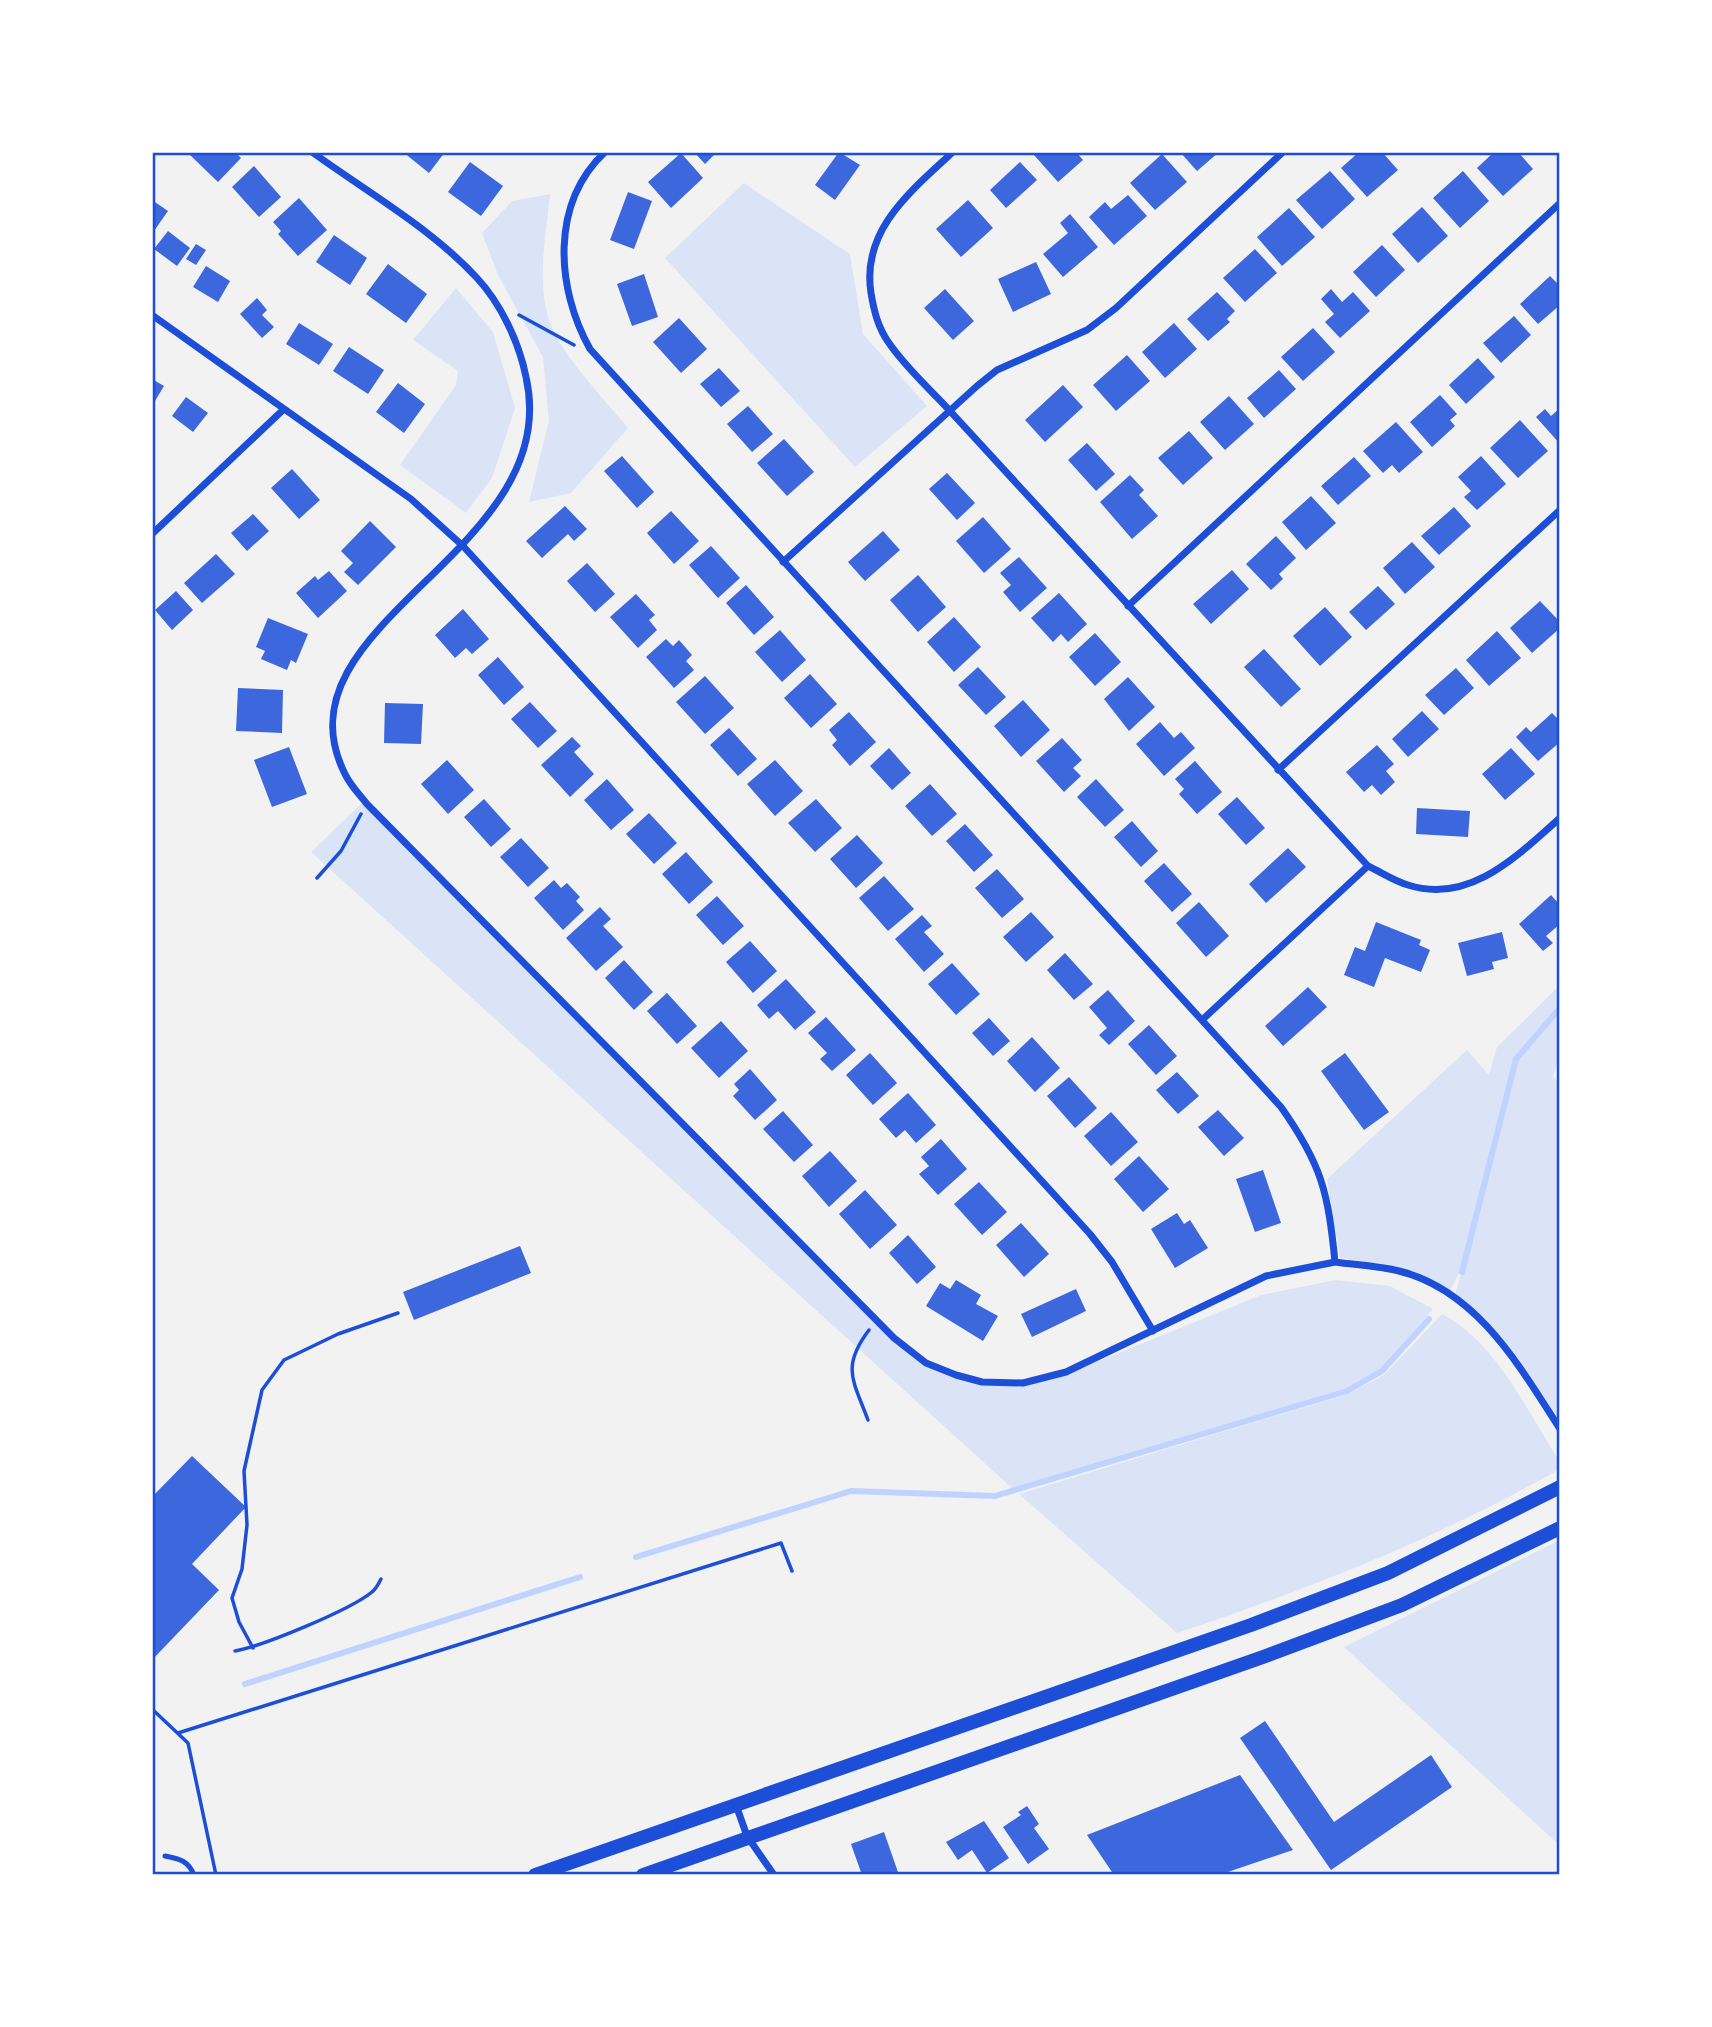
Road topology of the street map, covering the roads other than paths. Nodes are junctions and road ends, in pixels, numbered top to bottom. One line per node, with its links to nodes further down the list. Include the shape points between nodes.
1 (312, 152): 11 (street, via 442,245 478,279 522,356 530,392 526,448 506,491)
2 (606, 152): 12 (street, via 577,191 564,237 564,281 576,324 597,357)
3 (953, 152): 8 (street, via 900,202 883,225 870,270 874,314 889,344)
4 (1283, 152): 8 (street, via 1116,308 1087,330 997,370)
5 (1560, 203): 13 (street)
6 (152, 315): 7 (street)
7 (284, 409): 10 (street); 11 (street, via 411,499)
8 (950, 411): 12 (street); 13 (street)
9 (1560, 510): 14 (street)
10 (152, 534)
11 (463, 546): 19 (street, via 1090,1234); 19 (street, via 368,639 352,659 337,691 335,746 345,774 367,804 894,1338 926,1363 982,1382 1023,1383 1066,1372)
12 (783, 562): 17 (street)
13 (1128, 606): 14 (street)
14 (1278, 770): 16 (street)
15 (1560, 818): 16 (street, via 1505,867 1475,883 1443,890 1408,885)
16 (1368, 866): 17 (street)
17 (1202, 1020): 18 (street, via 1300,1134 1329,1199)
18 (1335, 1262): 19 (street, via 1266,1276); 20 (street, via 1400,1271 1434,1284 1466,1306 1508,1350)
19 (1153, 1331)
20 (1560, 1429)
21 (1560, 1487): 23 (main road, via 1388,1573)
22 (1560, 1528): 24 (main road, via 1402,1605)
23 (736, 1805): 24 (street); 27 (main road)
24 (747, 1836): 28 (main road); 29 (street)
25 (165, 1856): 26 (lane, via 183,1860)
26 (194, 1875)
27 (535, 1875)
28 (643, 1875)
29 (774, 1875)

